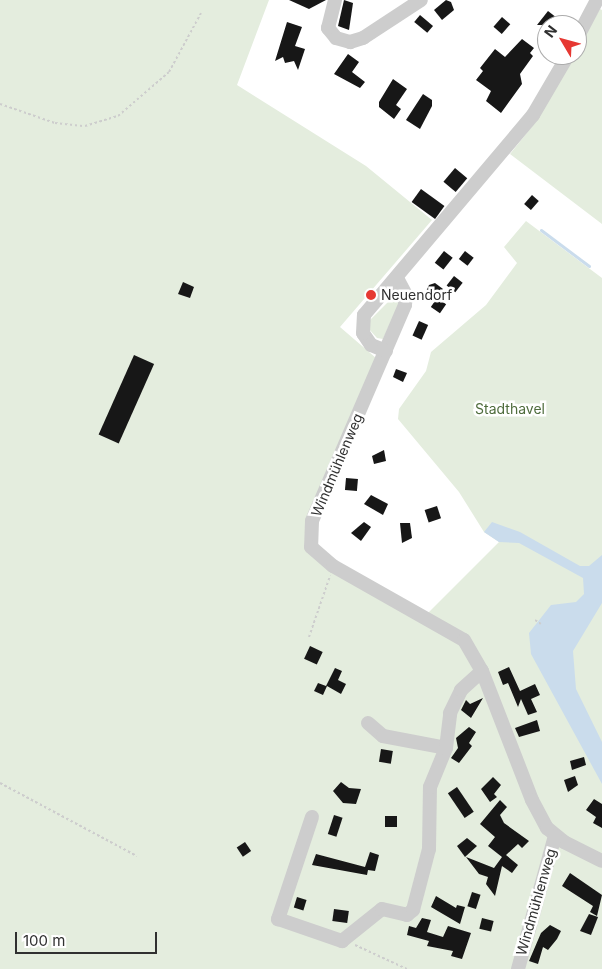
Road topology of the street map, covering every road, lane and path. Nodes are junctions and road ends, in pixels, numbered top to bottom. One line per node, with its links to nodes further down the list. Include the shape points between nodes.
1 (335, 0): 2 (street, via 328,28 336,38 350,42 363,38)
2 (421, 0)
3 (597, 0): 5 (street)
4 (202, 13): 7 (path, via 169,72 118,116 85,126 55,122)
5 (587, 19)
6 (562, 65): 8 (street, via 533,115)
7 (0, 104)
8 (397, 278): 9 (street, Windmühlenweg, via 406,295 406,305); 9 (street, via 364,315 360,324 371,345)
9 (386, 351): 10 (street, Windmühlenweg, via 312,521 312,547)
10 (333, 566): 13 (path); 14 (street, Windmühlenweg, via 464,640)
11 (535, 620): 12 (path)
12 (541, 624)
13 (309, 637)
14 (482, 671): 16 (street, via 468,681 455,701); 19 (street, Windmühlenweg, via 532,800)
15 (368, 723): 16 (street, via 383,736)
16 (446, 748): 22 (street, via 430,787 429,849 413,910 407,915 382,909)
17 (0, 783): 20 (path)
18 (312, 818): 22 (street, via 278,919 335,940)
19 (555, 836): 21 (street, Windmühlenweg); 24 (street, Windmühlenweg)
20 (137, 856)
21 (602, 861)
22 (348, 940): 23 (path)
23 (407, 969)
24 (518, 969)

